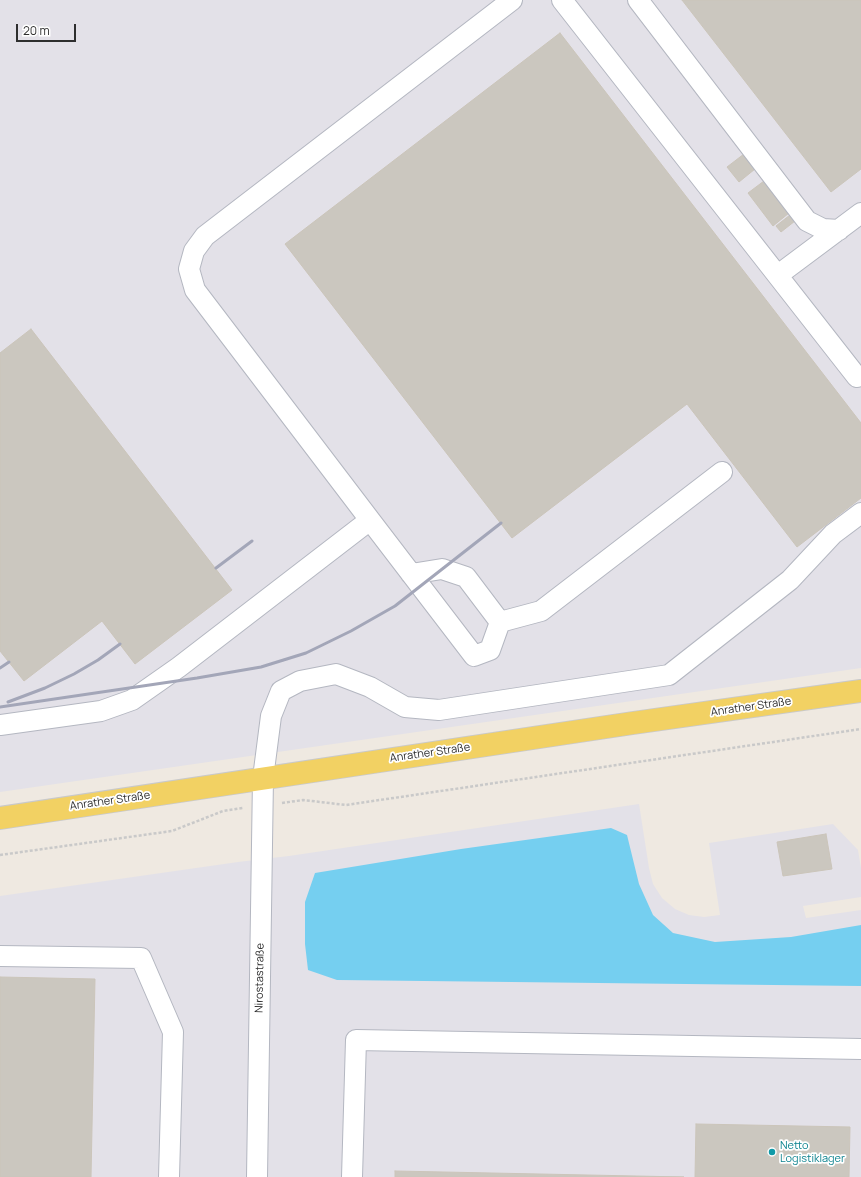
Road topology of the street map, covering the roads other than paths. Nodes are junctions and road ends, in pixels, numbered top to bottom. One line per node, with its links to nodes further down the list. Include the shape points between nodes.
1 (512, 0): 10 (street, via 205,236 194,250 189,269 194,290)
2 (562, 0): 6 (street)
3 (638, 0): 5 (street, via 807,221 823,229)
4 (861, 213): 5 (street)
5 (839, 230): 6 (street)
6 (778, 275): 7 (street)
7 (857, 377)
8 (722, 472): 12 (street, via 541,611)
9 (861, 513): 15 (street, Nirostastraße, via 833,534 790,580 669,675 439,710 405,707 370,687 336,674 300,681 280,692 271,716)
10 (370, 520): 11 (street); 14 (street, via 132,700 101,710)
11 (411, 574): 12 (street, via 442,569 466,577); 12 (street, via 474,656 490,650)
12 (500, 622)
13 (861, 691): 15 (main road, Anrather Straße)
14 (0, 725)
15 (263, 778): 16 (main road, Anrather Straße); 20 (street, Nirostastraße)
16 (0, 818)
17 (0, 956): 19 (street, via 141,958 173,1032)
18 (861, 1049): 21 (street, via 356,1040)
19 (169, 1177)
20 (257, 1177)
21 (352, 1177)

